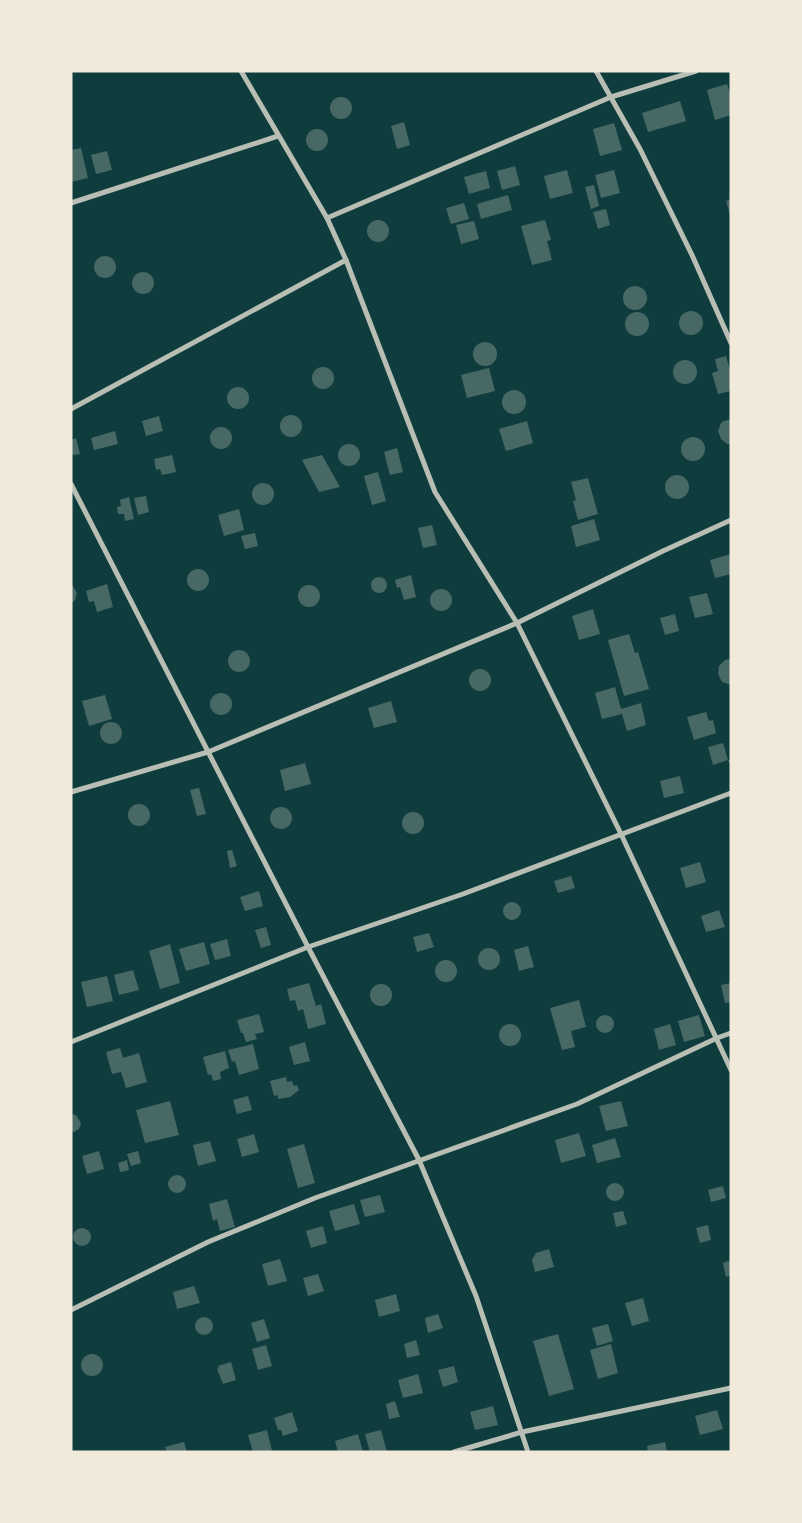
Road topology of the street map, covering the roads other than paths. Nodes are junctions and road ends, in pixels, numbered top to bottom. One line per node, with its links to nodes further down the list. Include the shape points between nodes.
1 (242, 71): 5 (street)
2 (596, 71): 4 (street)
3 (696, 71): 4 (street)
4 (611, 97): 7 (street); 9 (street, via 683,237)
5 (278, 136): 6 (street); 7 (street)
6 (71, 203)
7 (327, 218): 8 (street)
8 (346, 260): 10 (street); 13 (street, via 435,492)
9 (731, 343)
10 (71, 409)
11 (71, 484): 14 (street)
12 (731, 520): 13 (street)
13 (517, 623): 14 (street); 17 (street)
14 (208, 752): 15 (street); 18 (street)
15 (71, 792)
16 (731, 793): 17 (street)
17 (621, 834): 18 (street, via 463,894); 20 (street)
18 (308, 947): 21 (street); 23 (street)
19 (731, 1033): 20 (street)
20 (717, 1038): 22 (street); 23 (street, via 577,1104)
21 (71, 1042)
22 (731, 1070)
23 (419, 1160): 24 (street, via 208,1242); 26 (street, via 476,1296)
24 (71, 1310)
25 (731, 1388): 26 (street)
26 (522, 1432): 27 (street); 28 (street)
27 (454, 1452)
28 (528, 1452)

